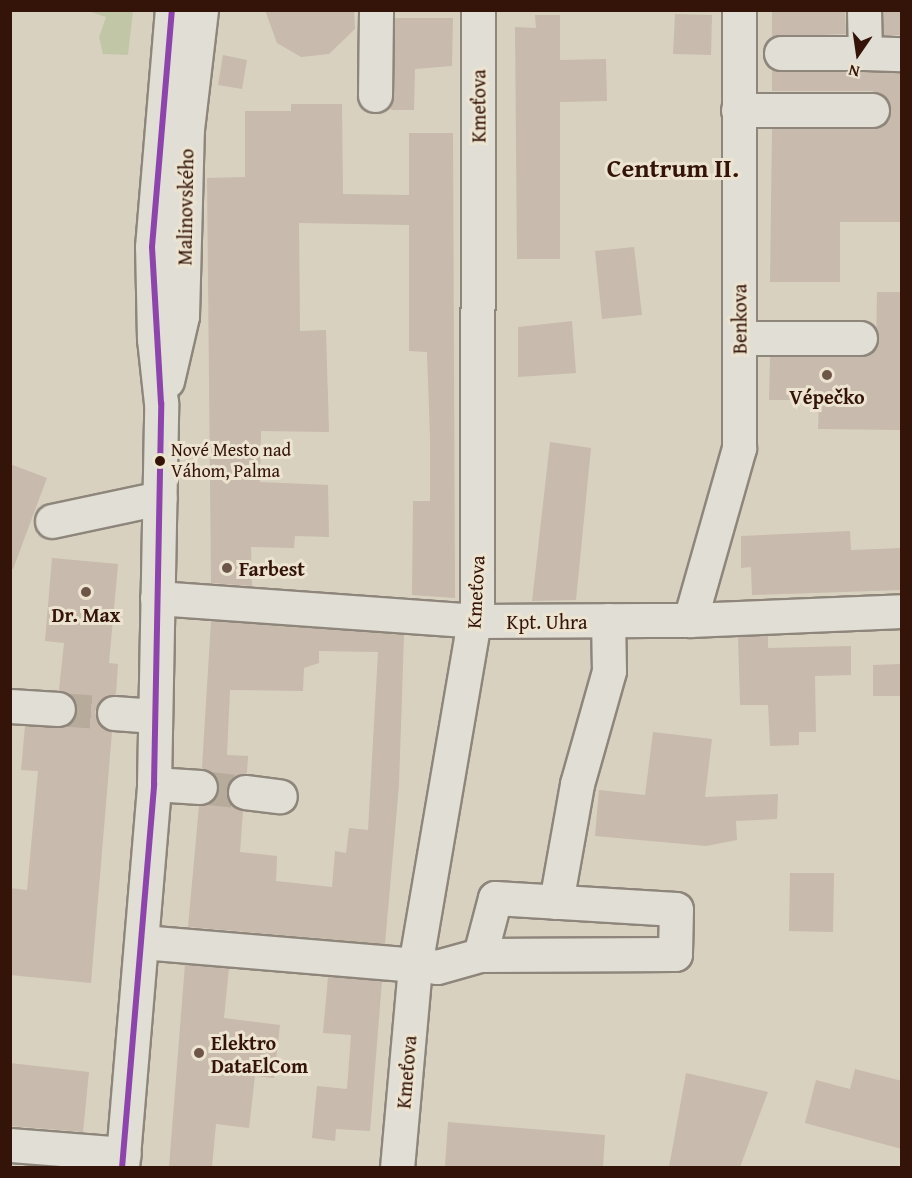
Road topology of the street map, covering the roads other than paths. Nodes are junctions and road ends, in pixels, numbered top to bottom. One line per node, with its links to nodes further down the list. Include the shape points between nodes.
1 (172, 10): 15 (street, Malinovského, via 152,247 154,339)
2 (201, 10): 15 (street, Malinovského, via 187,129 182,316)
3 (376, 10): 10 (street)
4 (478, 10): 22 (street, Kmeťova)
5 (739, 10): 11 (street, Benkova)
6 (864, 10): 8 (street)
7 (781, 53): 8 (street)
8 (865, 53): 9 (street)
9 (902, 54)
10 (375, 95)
11 (738, 110): 12 (street); 13 (street, Benkova)
12 (872, 110)
13 (739, 338): 14 (street); 21 (street, Benkova, via 739,448)
14 (860, 338)
15 (161, 403): 16 (street, Malinovského)
16 (160, 498): 17 (street); 18 (street, Malinovského)
17 (52, 521)
18 (157, 598): 22 (street, Kpt. Uhra); 26 (street, Malinovského)
19 (902, 611): 21 (street, Kpt. Uhra)
20 (608, 620): 21 (street, Kpt. Uhra); 22 (street, Kpt. Uhra); 31 (street, via 609,671 577,784)
21 (690, 620)
22 (476, 621): 34 (street, Kmeťova)
23 (10, 706): 24 (street)
24 (58, 709)
25 (114, 713): 26 (street)
26 (155, 716): 27 (street, Malinovského)
27 (154, 784): 28 (street); 32 (street, Malinovského)
28 (200, 787)
29 (245, 792): 30 (street)
30 (280, 796)
31 (556, 902): 33 (street, via 495,898); 33 (street, via 676,909 675,954)
32 (142, 942): 34 (street); 36 (street, Malinovského)
33 (480, 955): 34 (street, via 436,967)
34 (415, 966): 37 (street, Kmeťova)
35 (10, 1145): 36 (street)
36 (123, 1161)
37 (397, 1167)

